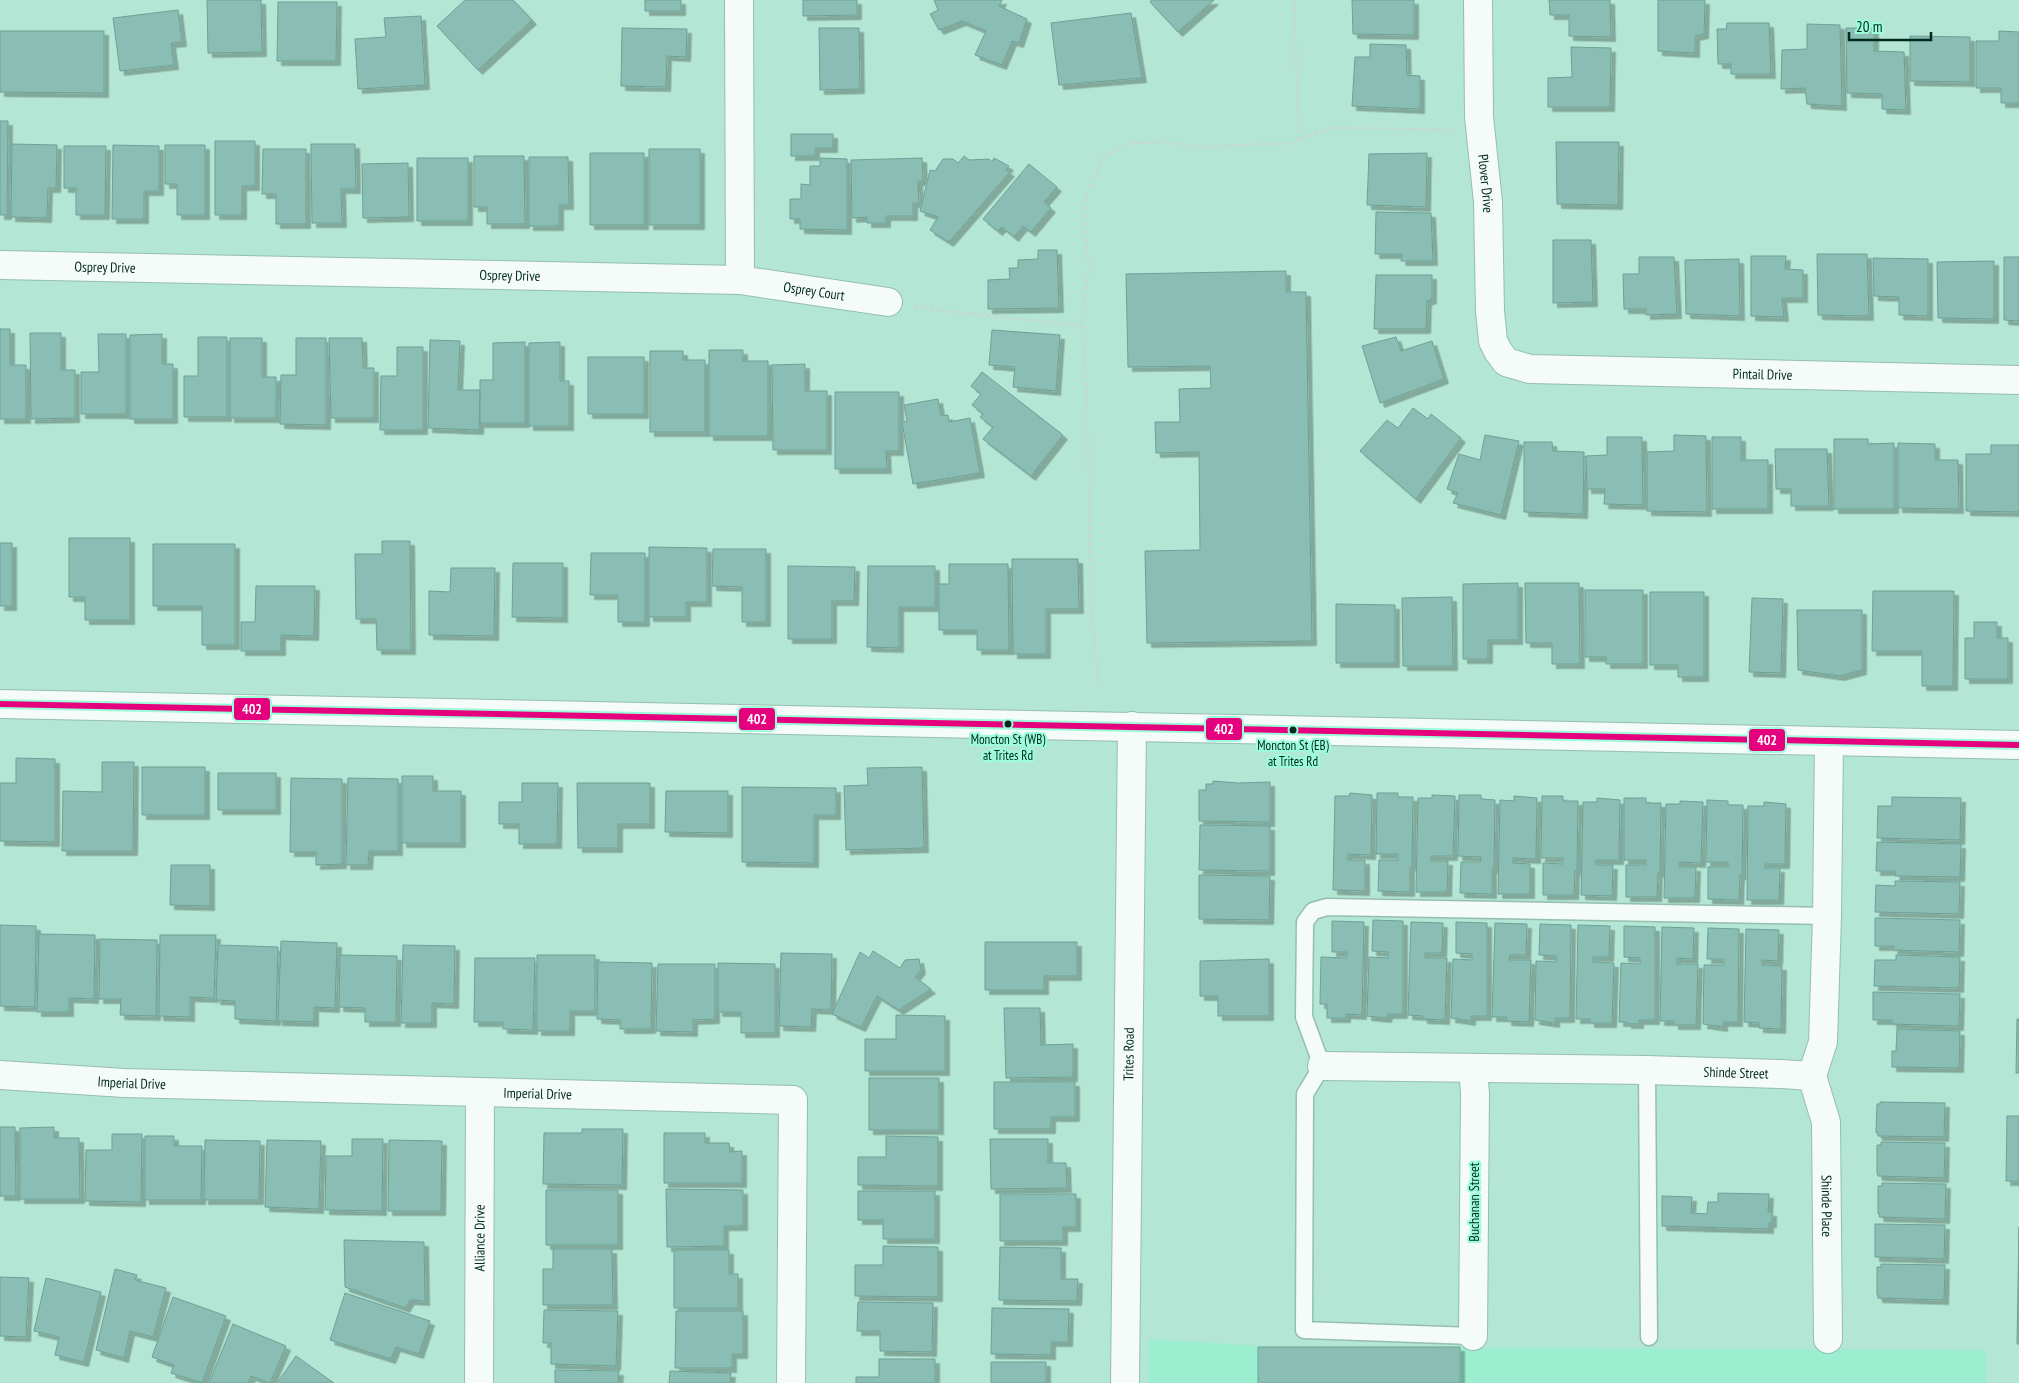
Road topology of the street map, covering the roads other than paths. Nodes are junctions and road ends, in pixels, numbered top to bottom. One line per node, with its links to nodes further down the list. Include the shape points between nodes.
1 (739, 0): 4 (street)
2 (1478, 0): 6 (street, Plover Drive, via 1479,117 1490,228 1490,311 1493,341)
3 (0, 265): 4 (street, Osprey Drive)
4 (740, 280): 5 (street, Osprey Court)
5 (888, 302)
6 (1506, 362): 7 (street, Pintail Drive, via 1530,369)
7 (2019, 380)
8 (0, 704): 9 (street)
9 (1132, 726): 10 (street); 24 (street, Trites Road)
10 (1829, 742): 11 (street); 12 (street)
11 (2019, 745)
12 (1827, 916): 13 (lane, via 1327,907 1313,911 1306,922 1304,1017); 17 (street, via 1823,1042)
13 (1322, 1066): 14 (street, Shinde Street); 19 (lane, via 1305,1094 1304,1330)
14 (1473, 1068): 15 (street, Shinde Street); 19 (street, Buchanan Street)
15 (1647, 1070): 17 (street, Shinde Street); 20 (lane)
16 (0, 1075): 18 (street, Imperial Drive, via 124,1083)
17 (1812, 1076): 21 (street, Shinde Place, via 1826,1122)
18 (480, 1093): 22 (street, Alliance Drive); 23 (street, Imperial Drive, via 793,1100)
19 (1473, 1336)
20 (1649, 1337)
21 (1828, 1339)
22 (479, 1383)
23 (791, 1383)
24 (1125, 1383)

